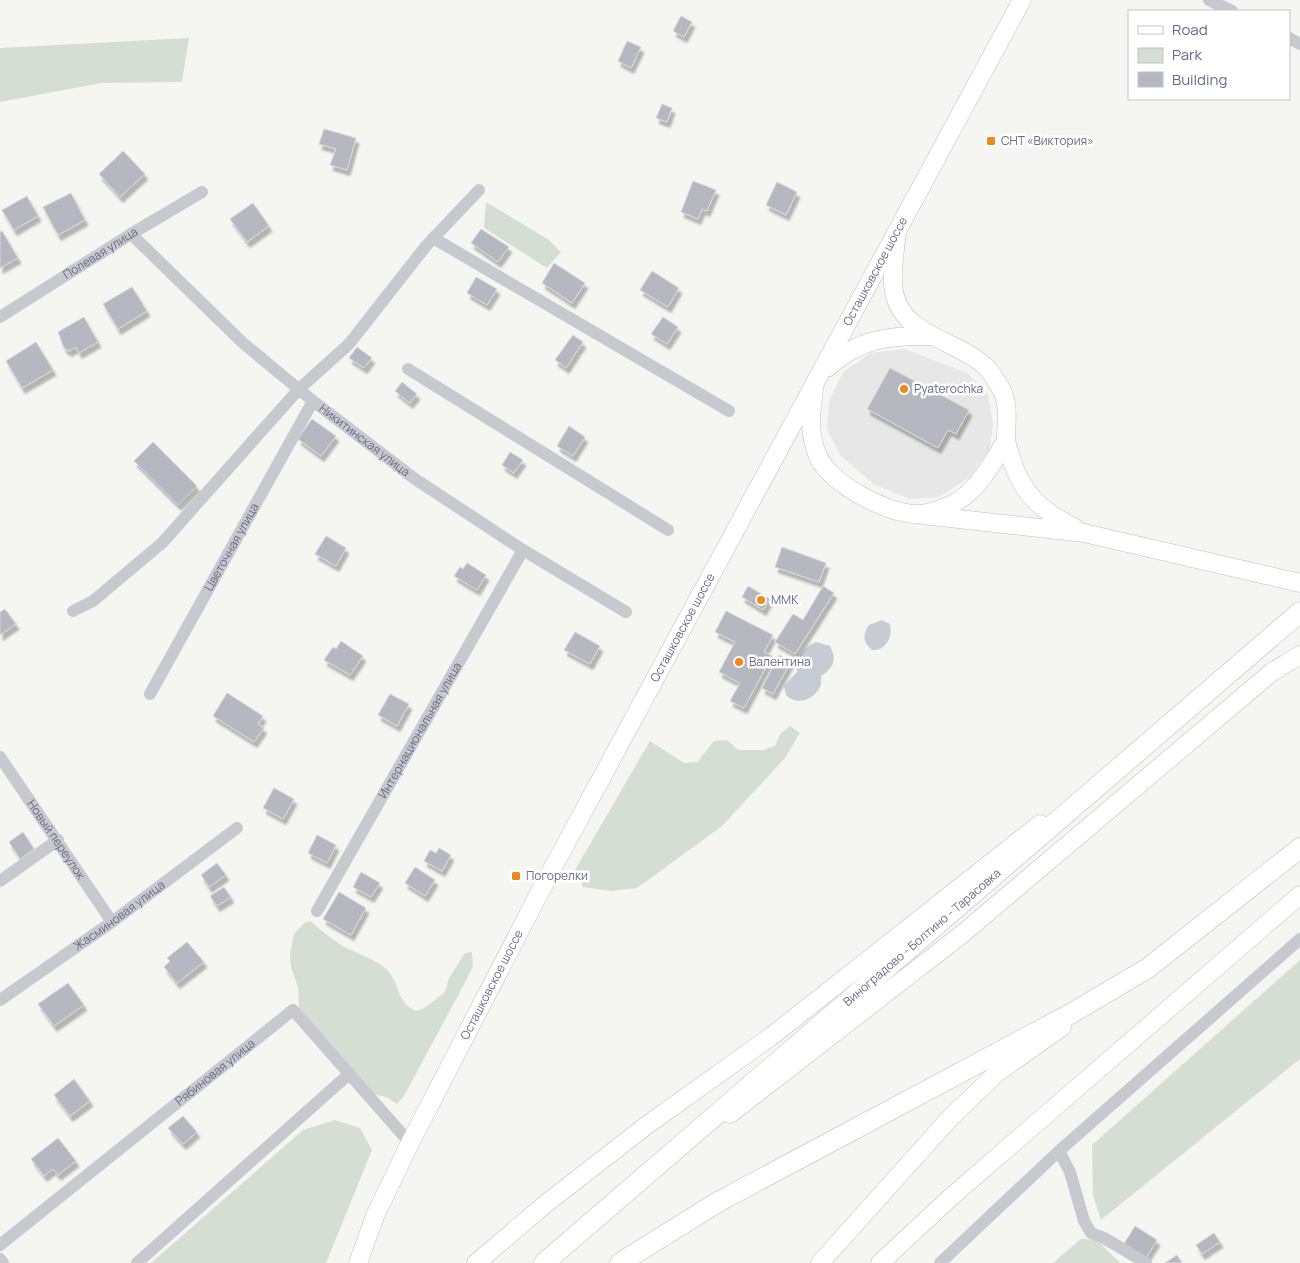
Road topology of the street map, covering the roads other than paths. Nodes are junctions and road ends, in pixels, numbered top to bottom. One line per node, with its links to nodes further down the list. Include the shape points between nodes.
1 (1022, 0): 6 (main road, Осташковское шоссе)
2 (1209, 0): 3 (street)
3 (1230, 10)
4 (479, 190): 8 (street)
5 (202, 192): 7 (street, Полевая улица)
6 (897, 232): 10 (main road, via 892,284 896,301 908,321); 12 (main road, Осташковское шоссе)
7 (131, 234): 9 (street, Полевая улица); 13 (street, Никитинская улица, via 242,344)
8 (433, 238): 13 (street, via 349,344); 15 (street)
9 (0, 317)
10 (930, 336): 12 (main road, via 881,338 842,353); 16 (main road, via 985,366 1002,389 1008,418)
11 (408, 369): 18 (street)
12 (815, 379): 17 (main road, via 810,428 819,458 844,486 886,509); 40 (main road, Осташковское шоссе, via 539,893)
13 (299, 389): 14 (street, Никитинская улица); 22 (street, via 162,543 93,601)
14 (313, 401): 20 (street, Никитинская улица, via 415,479); 27 (street, Цветочная улица)
15 (729, 410)
16 (1006, 441): 17 (main road, via 978,484 956,502); 19 (main road, via 1016,474 1035,503 1051,516)
17 (917, 515): 19 (main road)
18 (668, 530)
19 (1084, 533): 21 (main road)
20 (524, 550): 23 (street, Никитинская улица); 34 (street, Интернациональная улица)
21 (1300, 583)
22 (73, 611)
23 (626, 612)
24 (1299, 613): 26 (main road, Виноградово - Болтино - Тарасовка)
25 (1300, 655): 42 (main road, via 1272,672 961,935)
26 (1239, 664): 42 (main road, Виноградово - Болтино - Тарасовка); 48 (main road, via 773,1035 647,1125)
27 (150, 694)
28 (0, 757): 30 (street, Новый переулок)
29 (237, 828): 35 (street, Жасминовая улица)
30 (58, 840): 32 (street); 35 (street, Новый переулок)
31 (1300, 848): 37 (main road)
32 (0, 881)
33 (1300, 895): 52 (main road, via 951,1197)
34 (316, 911)
35 (112, 922): 38 (street, Жасминовая улица)
36 (1300, 939): 41 (street)
37 (1148, 968): 50 (main road, via 1072,1013 718,1202); 51 (main road, via 997,1073 950,1118)
38 (0, 1000)
39 (349, 1074): 40 (street, Рябиновая улица); 43 (street, Рябиновая улица, via 292,1010); 46 (street)
40 (410, 1143): 47 (main road, Осташковское шоссе, via 375,1216)
41 (1059, 1150): 53 (street); 54 (street, via 1091,1233)
42 (585, 1227): 49 (main road, Виноградово - Болтино - Тарасовка)
43 (0, 1245)
44 (0, 1259): 45 (street)
45 (4, 1263)
46 (137, 1263)
47 (358, 1263)
48 (476, 1263)
49 (544, 1263)
50 (620, 1263)
51 (820, 1263)
52 (880, 1263)
53 (940, 1263)
54 (1146, 1263)

